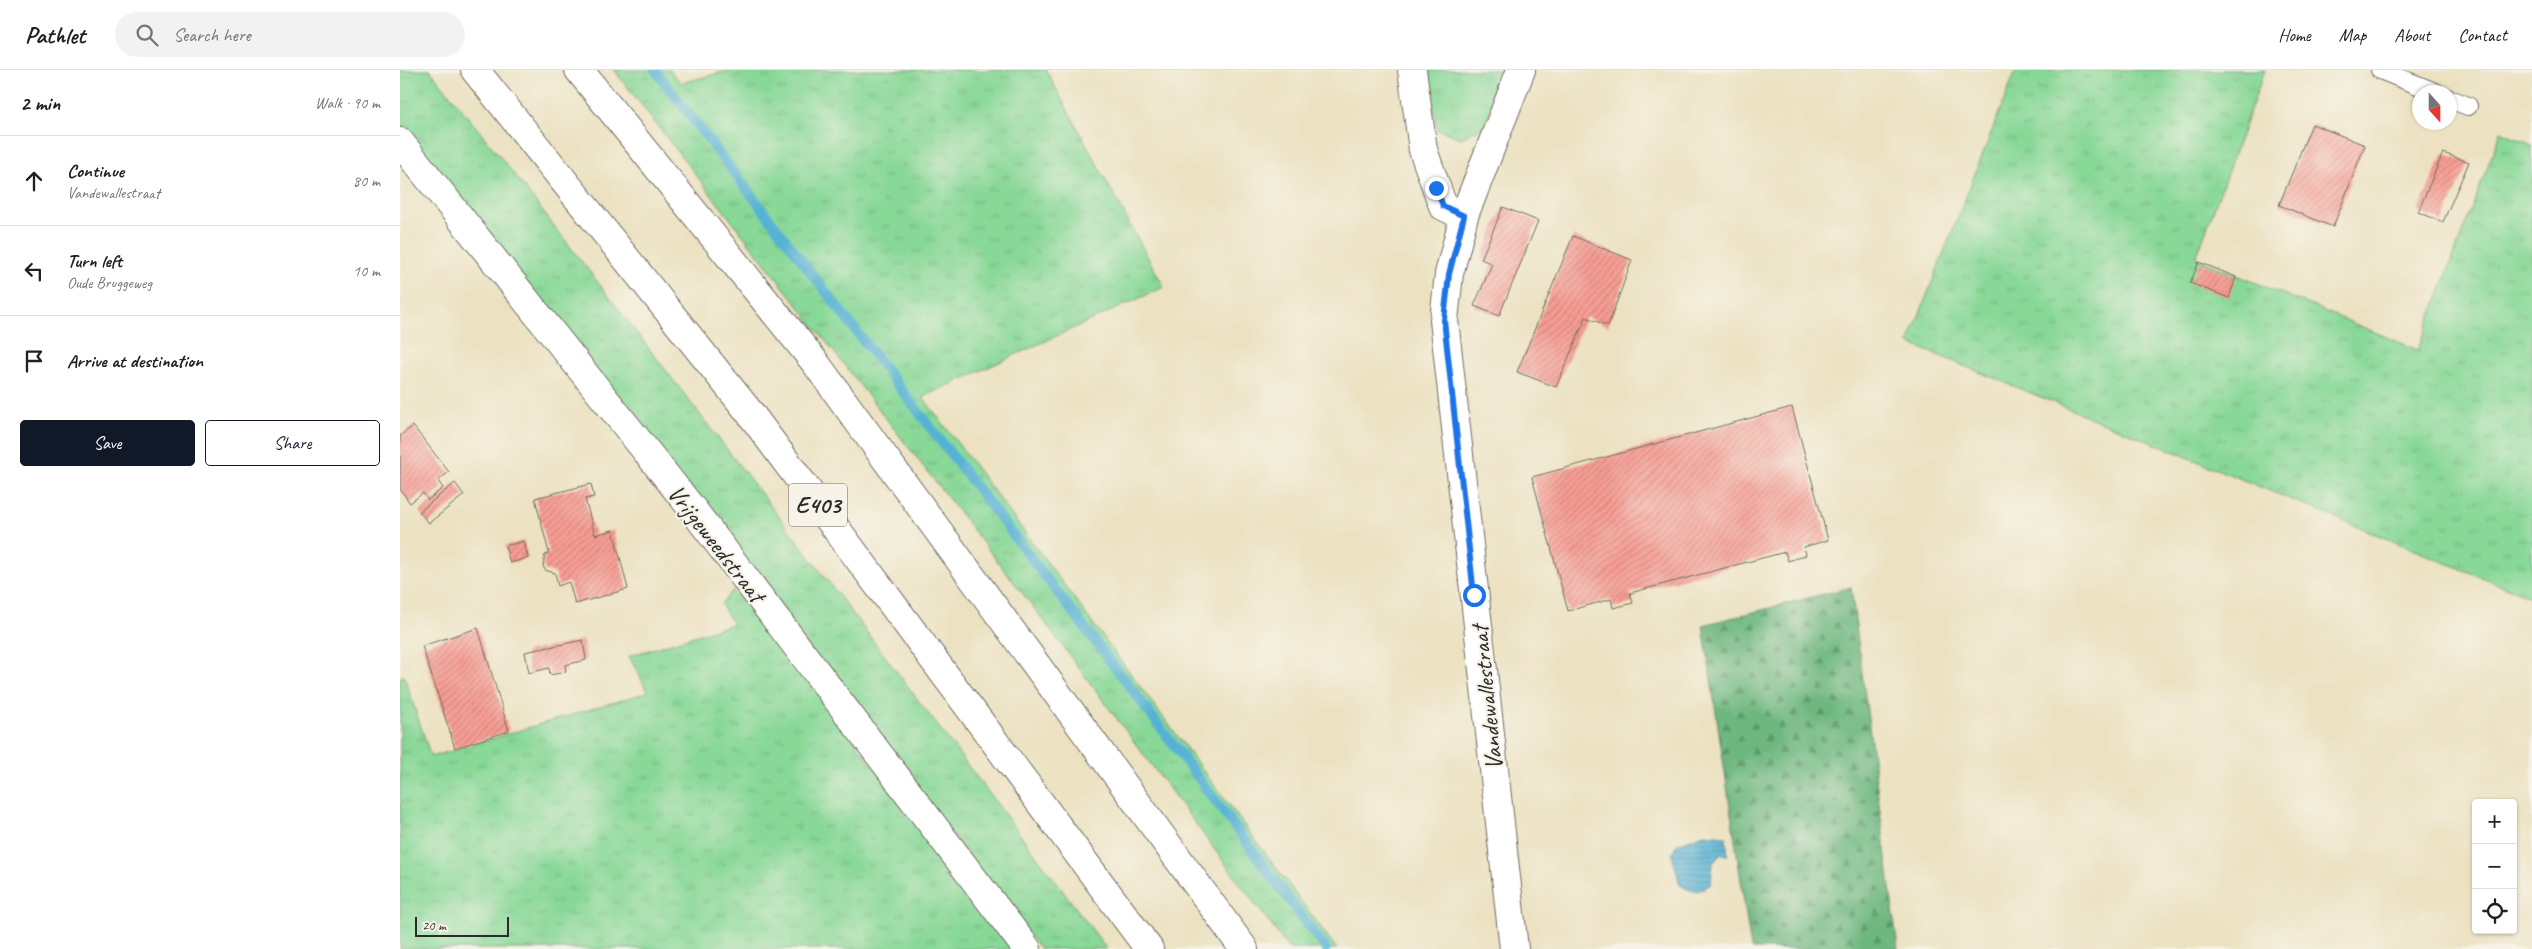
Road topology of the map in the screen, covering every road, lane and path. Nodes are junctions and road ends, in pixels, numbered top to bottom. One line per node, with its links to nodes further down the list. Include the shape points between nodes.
1 (476, 70): 12 (main road, E403, via 750,413)
2 (579, 70): 13 (main road, via 814,361)
3 (1412, 70): 10 (main road, via 1423,150 1443,206)
4 (1521, 70): 10 (main road, Vandewallestraat)
5 (2380, 70): 6 (lane)
6 (2418, 85)
7 (2457, 101): 8 (lane)
8 (2468, 106)
9 (400, 142): 11 (main road, Vrijgeweedstraat, via 694,511)
10 (1464, 216): 14 (main road, Vandewallestraat, via 1449,274 1444,320)
11 (1027, 949)
12 (1149, 949)
13 (1244, 949)
14 (1514, 949)

